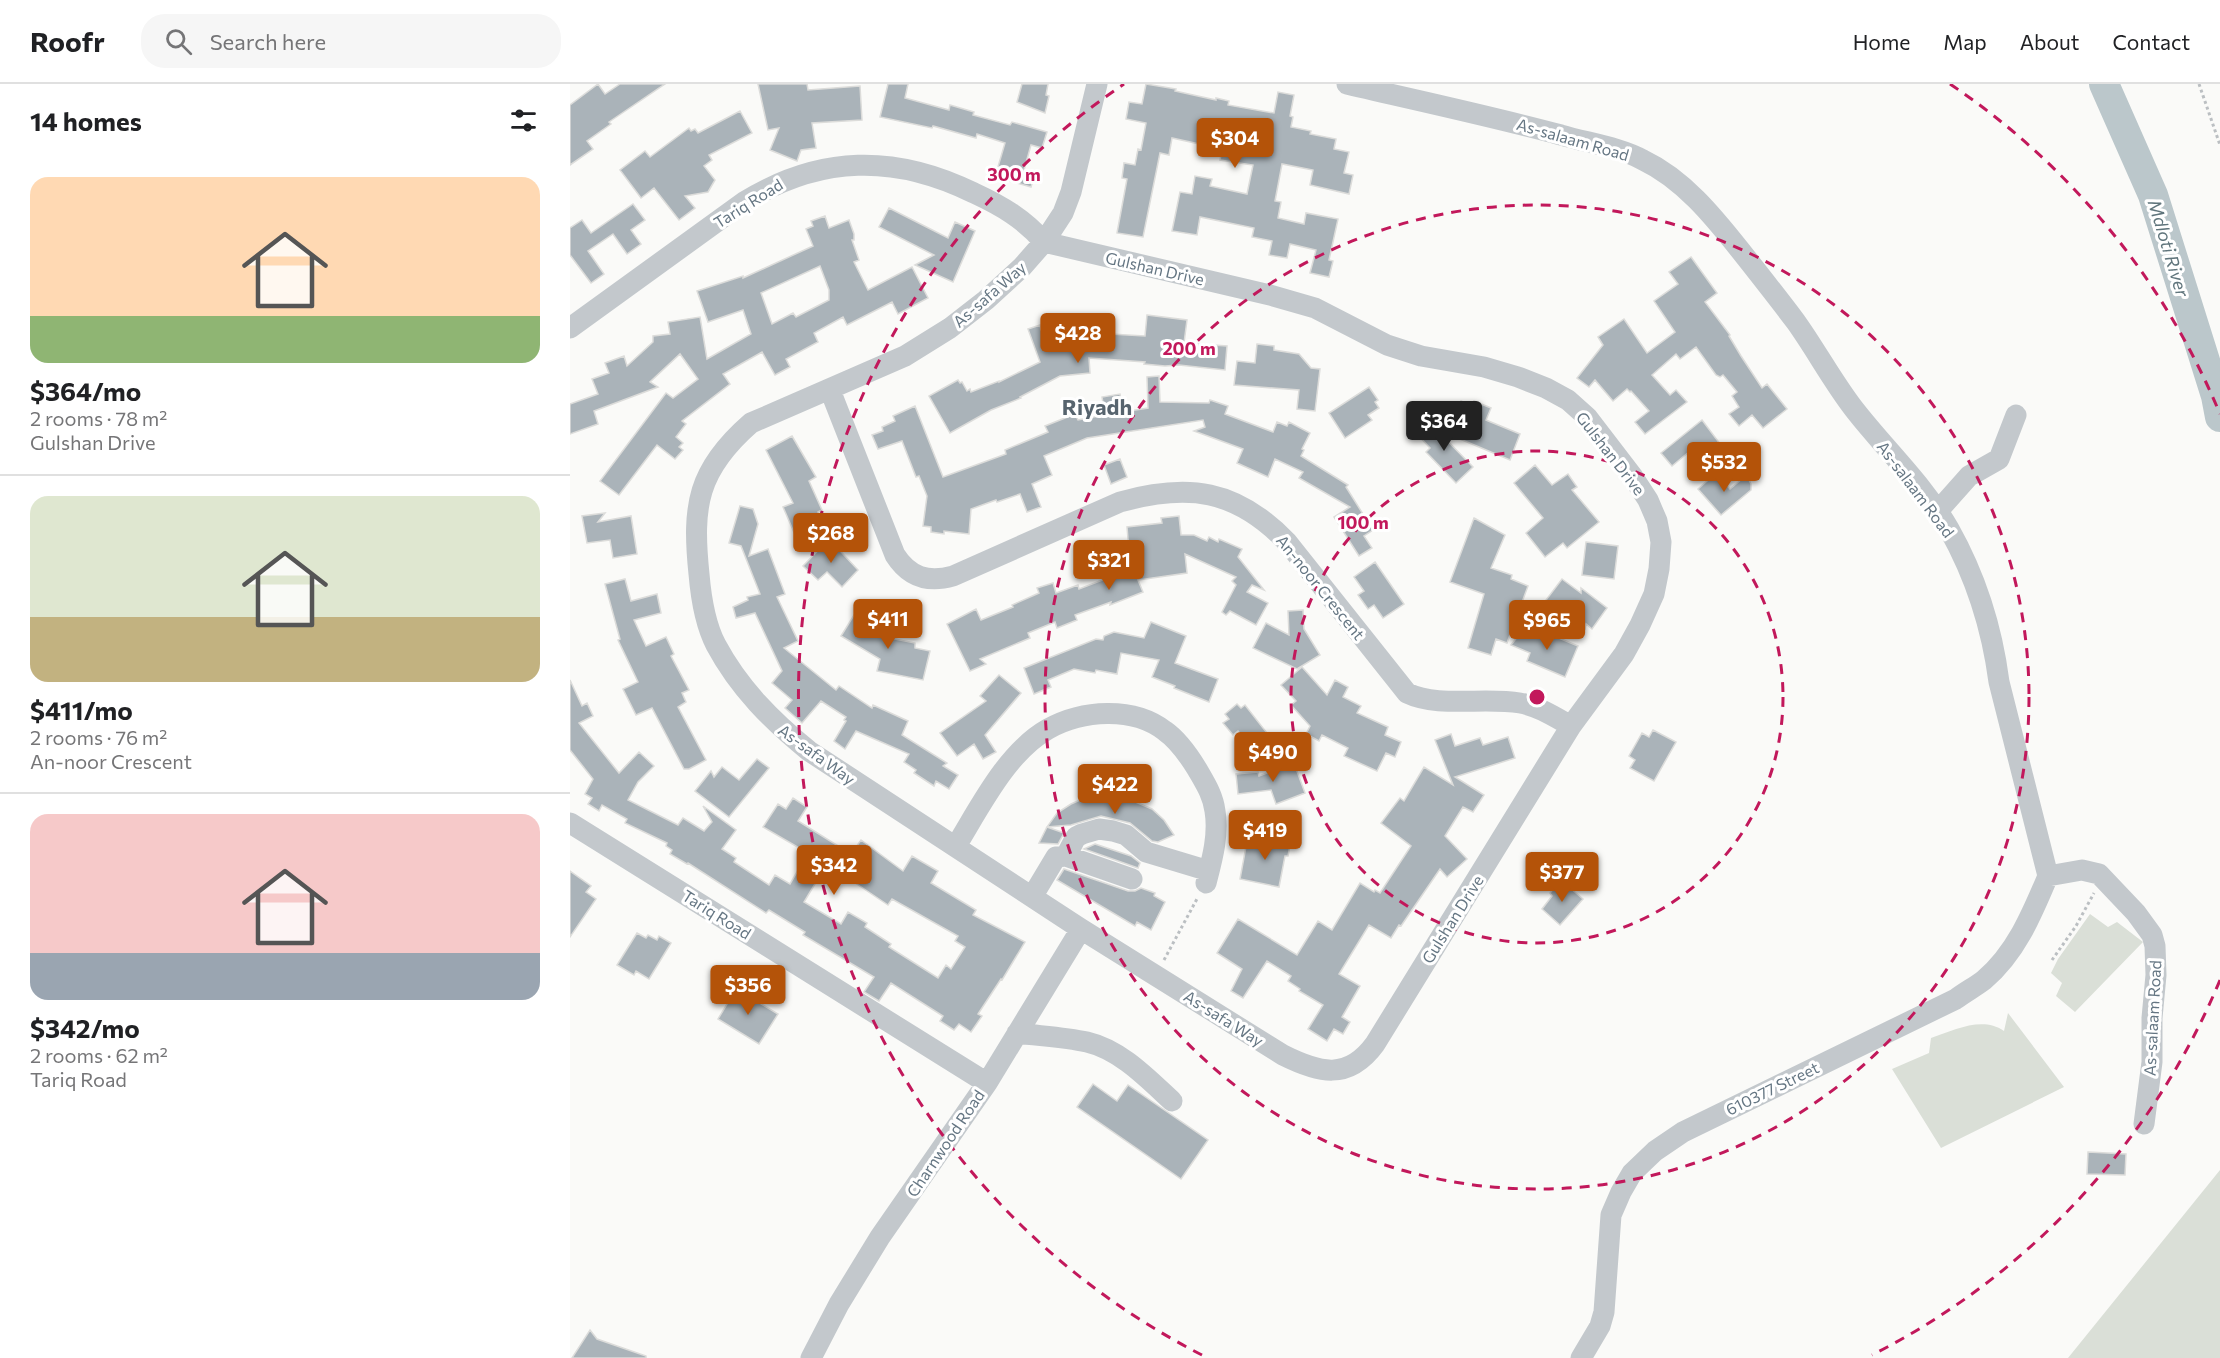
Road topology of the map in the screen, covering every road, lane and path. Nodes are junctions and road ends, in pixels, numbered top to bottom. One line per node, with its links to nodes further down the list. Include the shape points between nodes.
1 (1097, 84): 5 (street, As-safa Way, via 1071,192)
2 (1347, 84): 9 (street, As-salaam Road, via 1601,146 1641,159 1666,173 1723,228 1796,323 1848,401)
3 (2199, 84): 4 (path)
4 (2220, 145)
5 (1044, 242): 6 (street, Tariq Road, via 1004,207 944,179 877,165 826,168 767,187); 7 (street, As-safa Way, via 986,300 950,328 905,356); 10 (street, Gulshan Drive, via 1315,308 1387,345 1518,377 1568,400 1587,417 1648,500 1661,542 1654,594 1640,625 1624,654)
6 (570, 328)
7 (830, 390): 10 (street, An-noor Crescent, via 895,555 902,567 917,576 953,576 1138,497 1176,492 1210,495 1232,502 1272,527 1287,542 1407,693 1431,701 1479,699 1522,703); 12 (street, As-safa Way, via 751,423 717,460 699,499 696,522 702,601 715,643 725,660 775,723 808,751)
8 (2016, 415): 9 (street, via 1999,459 1969,476)
9 (1937, 512): 15 (street, As-salaam Road, via 1980,596)
10 (1571, 726): 23 (street, Gulshan Drive, via 1375,1044 1358,1063)
11 (570, 823): 24 (street, Tariq Road)
12 (956, 846): 16 (street, via 1012,761 1035,738 1080,717 1112,714 1158,726 1192,760 1215,809 1216,830); 18 (street, As-safa Way)
13 (1066, 856): 16 (street, via 1076,837 1099,829 1113,831 1126,835 1146,852); 17 (street); 18 (street, via 1056,857)
14 (2099, 874): 15 (street, via 2082,870); 20 (path, via 2097,888); 26 (street, As-salaam Road, via 2146,925 2155,946 2152,1062)
15 (2048, 876): 28 (street, 610377 Street, via 2016,944 1983,980 1956,999 1683,1132 1632,1173 1611,1215 1608,1279 1600,1326)
16 (1207, 877): 21 (path)
17 (1132, 879)
18 (1032, 897): 19 (street, As-safa Way)
19 (1081, 929): 21 (street, As-safa Way); 22 (street, Charnwood Road)
20 (2052, 960)
21 (1156, 975): 23 (street, As-safa Way, via 1304,1066 1335,1071)
22 (1017, 1033): 24 (street, Charnwood Road); 25 (street, via 1101,1047 1140,1071)
23 (1346, 1068)
24 (987, 1083): 27 (street, Charnwood Road, via 880,1237)
25 (1172, 1101)
26 (2144, 1124)
27 (811, 1358)
28 (1581, 1358)

